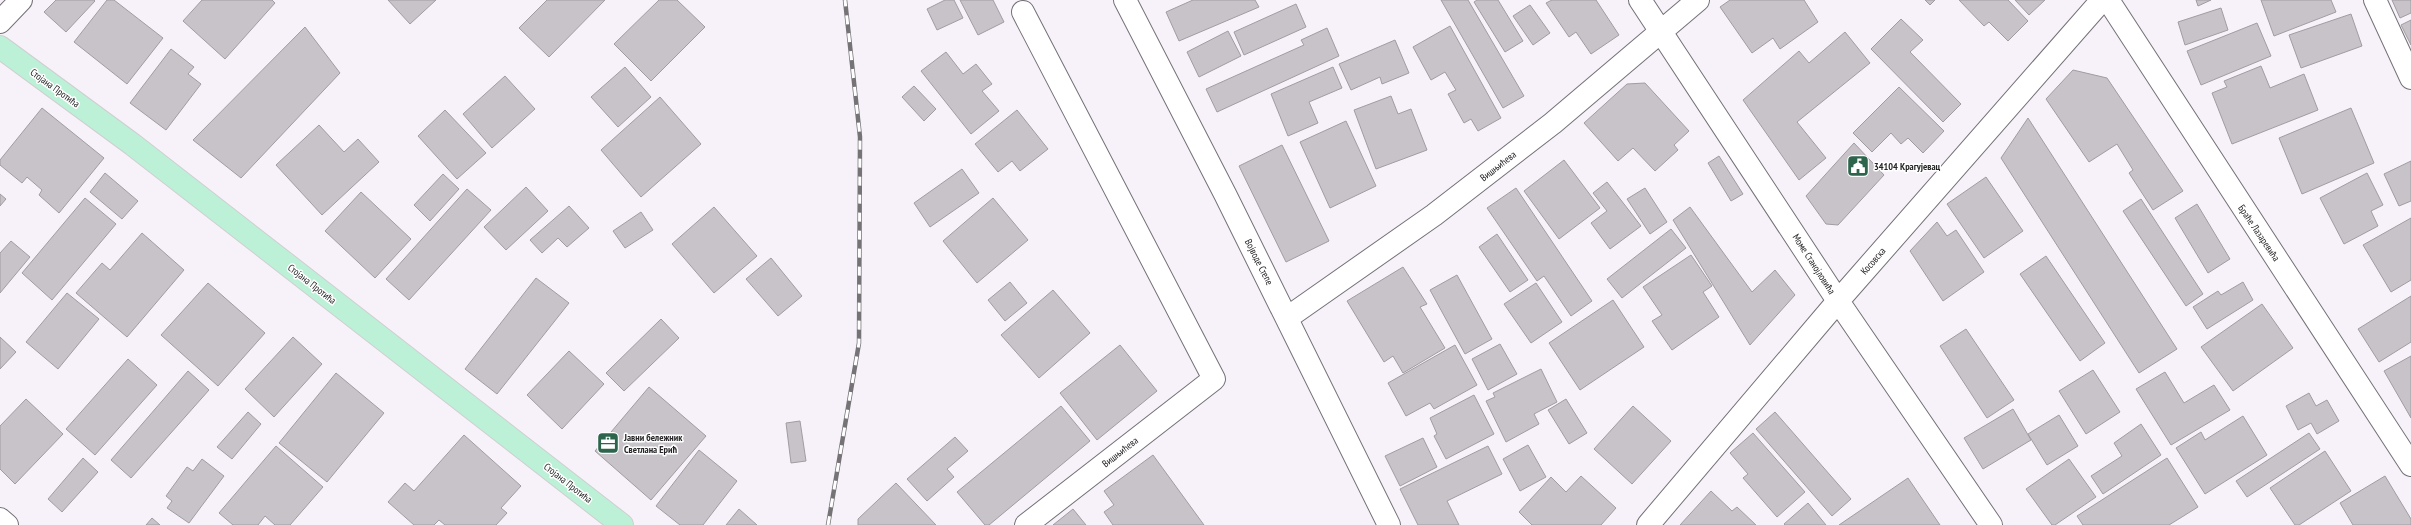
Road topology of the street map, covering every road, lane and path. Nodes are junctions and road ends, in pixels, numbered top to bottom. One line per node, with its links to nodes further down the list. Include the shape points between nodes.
1 (21, 0): 9 (street)
2 (1125, 0): 14 (street, Војводе Степе)
3 (1640, 0): 10 (street, Моме Станојловића)
4 (1698, 0): 10 (street, Вишњићева)
5 (2102, 0): 13 (street, Косовска)
6 (2108, 0): 15 (street, Браће Лазаревића)
7 (2376, 0): 12 (street)
8 (1023, 12): 19 (street, Вишњићева, via 1214,379)
9 (0, 22)
10 (1660, 31): 13 (street, Моме Станојловића); 14 (street, Вишњићева, via 1553,123 1440,211)
11 (0, 47): 18 (main road, Стојана Протића, via 132,144)
12 (2411, 78)
13 (1838, 301): 21 (street, Косовска); 22 (street, Моме Станојловића)
14 (1287, 318): 20 (street, Војводе Степе)
15 (2411, 465)
16 (0, 519): 17 (street)
17 (6, 525)
18 (622, 525)
19 (1026, 525)
20 (1389, 525)
21 (1648, 525)
22 (1991, 525)

